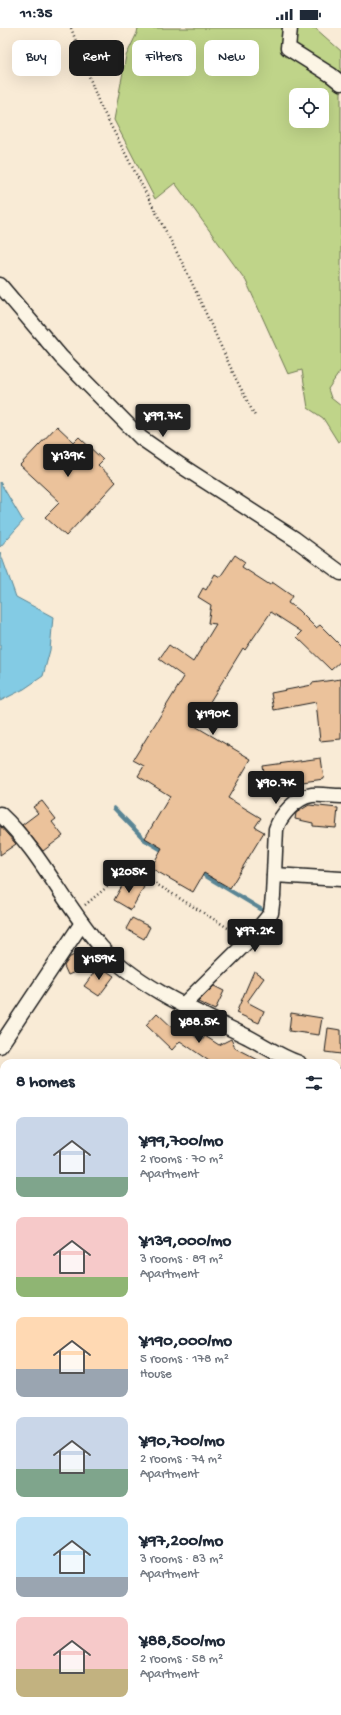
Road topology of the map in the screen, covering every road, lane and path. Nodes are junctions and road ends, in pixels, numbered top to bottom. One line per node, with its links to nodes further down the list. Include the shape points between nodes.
1 (71, 28): 5 (path, via 99,103 186,270)
2 (290, 28): 3 (street, via 288,48)
3 (341, 83)
4 (0, 285): 6 (street, via 61,357 141,438)
5 (255, 416)
6 (341, 573)
7 (341, 796): 9 (street, via 310,795 295,803 279,821 276,830)
8 (0, 814): 11 (street, via 26,844)
9 (274, 875): 10 (street); 12 (street, via 271,913)
10 (341, 879)
11 (79, 918): 12 (path, via 130,868); 13 (street, via 102,948 129,973); 14 (street)
12 (249, 940): 13 (street)
13 (184, 1005): 15 (street)
14 (0, 1046)
15 (287, 1059)

